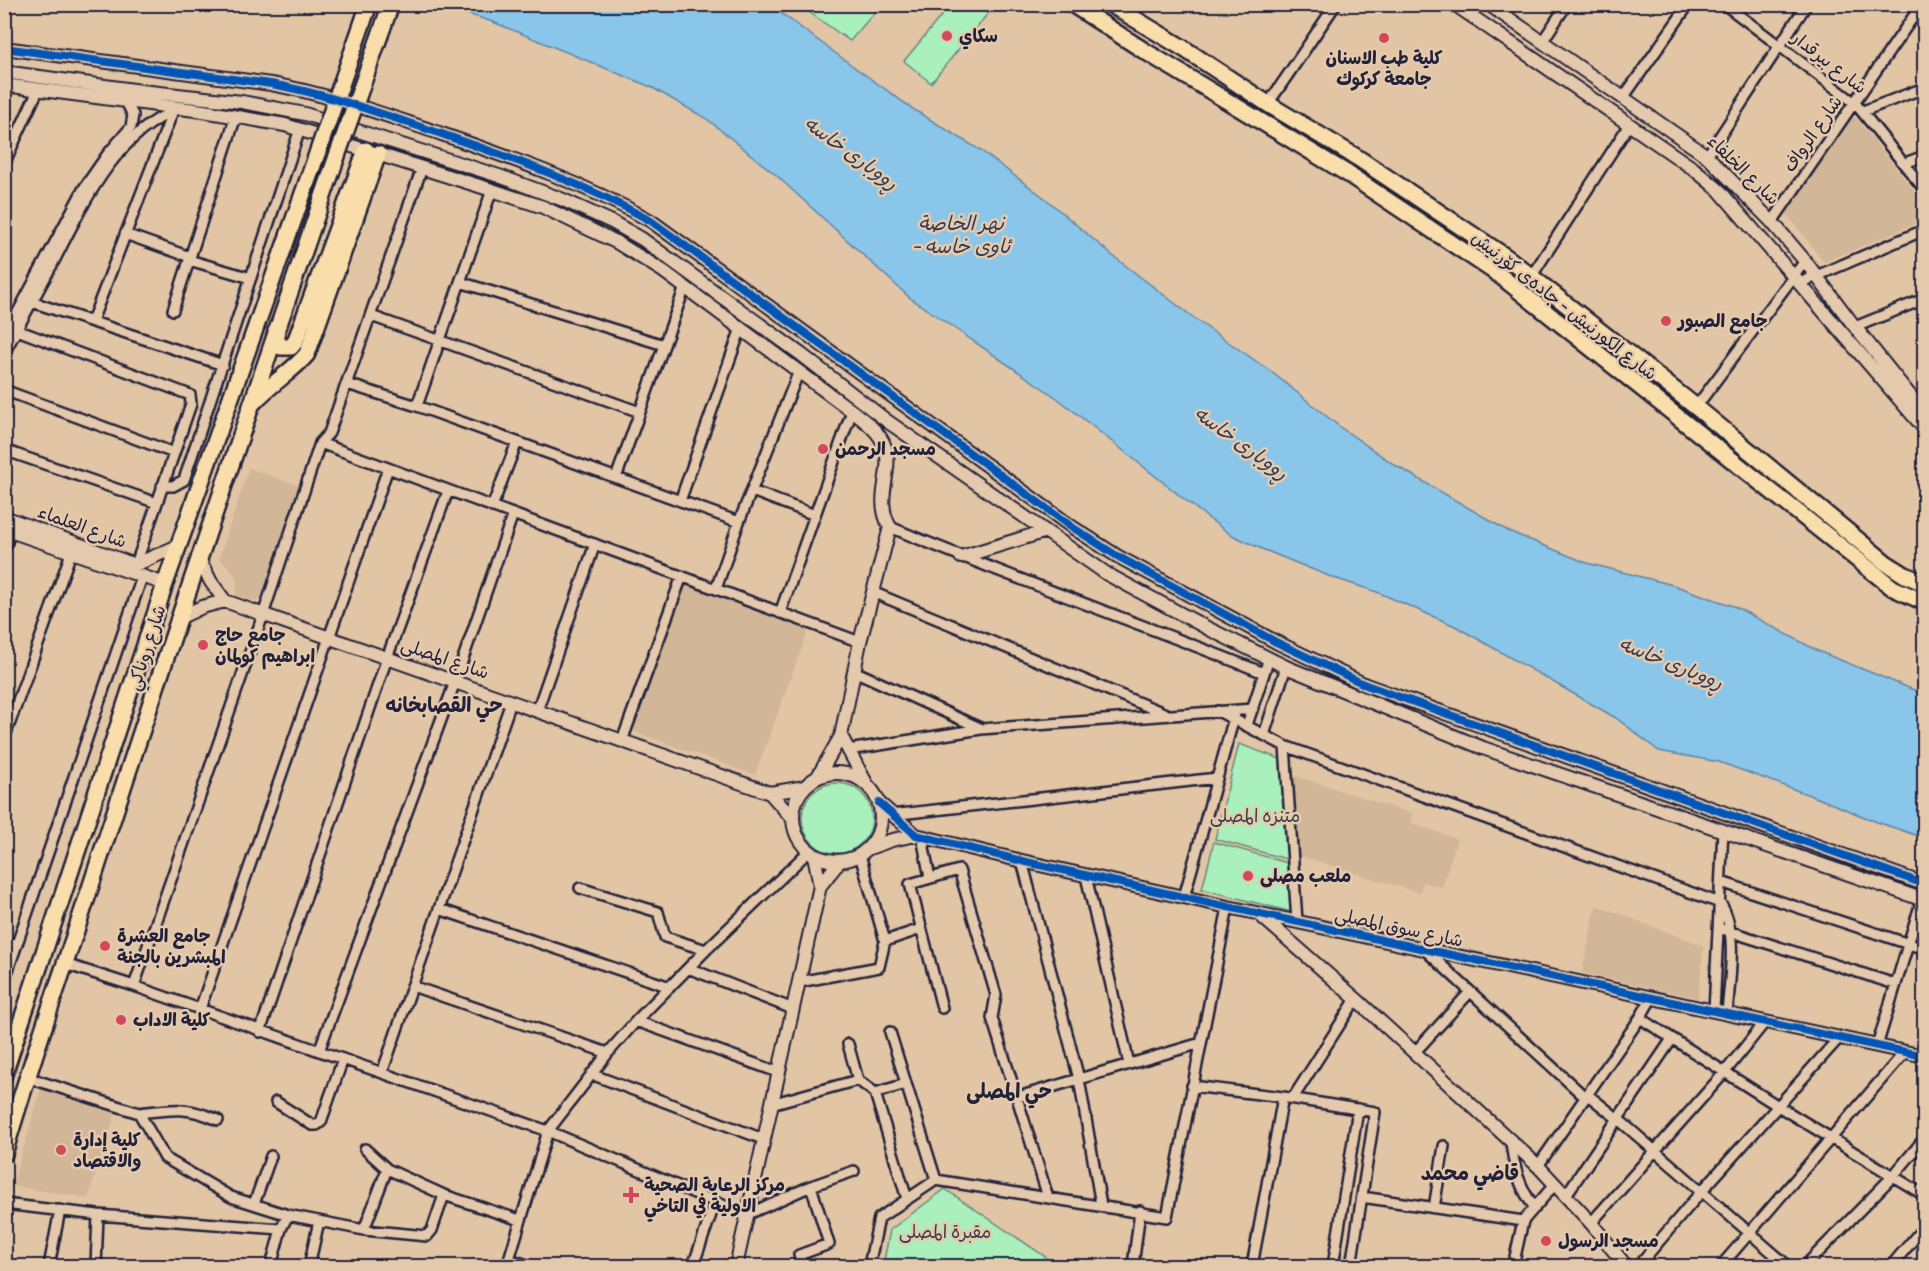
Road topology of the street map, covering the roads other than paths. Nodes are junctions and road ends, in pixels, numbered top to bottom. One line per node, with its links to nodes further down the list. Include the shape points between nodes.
1 (369, 4): 107 (main road, شارع روناكي, bridge)
2 (391, 4): 69 (main road, شارع روناكي, bridge)
3 (1072, 4): 45 (main road, شارع الكورنيش - جادەی کۆرنیش)
4 (1110, 4): 26 (main road, شارع الكورنيش - جادەی کۆرنیش)
5 (1336, 4): 26 (street)
6 (1454, 4): 31 (street)
7 (1488, 4): 15 (street, شارع الخلفاء)
8 (1567, 4): 15 (street)
9 (1689, 4): 23 (street)
10 (1724, 4): 16 (street, شارع بيرقدار)
11 (1808, 4): 16 (street)
12 (1922, 4): 14 (street, شارع الرواف)
13 (1924, 16): 14 (street)
14 (1910, 22): 25 (street, شارع الرواف)
15 (1542, 42): 23 (street, شارع الخلفاء)
16 (1779, 46): 25 (street, شارع بيرقدار); 35 (street)
17 (4, 48): 48 (street, via 312,92 507,156 570,180)
18 (4, 72): 22 (street)
19 (4, 85): 21 (street)
20 (1924, 88): 29 (street)
21 (38, 90): 24 (street); 37 (street)
22 (204, 97): 28 (street); 40 (street, via 305,114)
23 (1623, 98): 35 (street, شارع الخلفاء)
24 (126, 102): 27 (street); 33 (street, via 134,120)
25 (1854, 103): 29 (street, شارع بيرقدار); 49 (street, شارع الرواف)
26 (1269, 104): 42 (main road, شارع الكورنيش - جادەی کۆرنیش)
27 (177, 110): 28 (street); 33 (street); 51 (street)
28 (203, 111): 30 (street)
29 (1863, 111): 38 (street, شارع بيرقدار)
30 (236, 116): 32 (street); 53 (street)
31 (1629, 125): 56 (street); 58 (street, via 1719,190)
32 (300, 129): 34 (street); 57 (street)
33 (128, 139): 62 (street, via 92,191); 70 (street, via 107,155 84,188)
34 (372, 152): 39 (street); 69 (main road, via 295,342 281,348); 78 (main road, via 307,354)
35 (1707, 156): 49 (street, شارع الخلفاء)
36 (1924, 156): 38 (street)
37 (4, 164)
38 (1905, 164): 43 (street, شارع بيرقدار)
39 (422, 168): 41 (street); 64 (street)
40 (479, 170): 41 (street); 52 (street, via 561,199)
41 (443, 174): 44 (street)
42 (1398, 185): 45 (main road); 46 (main road, شارع الكورنيش - جادەی کۆرنیش)
43 (1924, 189)
44 (492, 190): 59 (street); 60 (street, via 543,207 592,230)
45 (1388, 201): 47 (main road, شارع الكورنيش - جادەی کۆرنیش)
46 (1424, 202): 47 (main road); 56 (main road, شارع الكورنيش - جادەی کۆرنیش)
47 (1413, 218): 105 (main road, شارع الكورنيش - جادەی کۆرنیش, via 1497,274)
48 (651, 221): 52 (street); 131 (street, via 1117,556 1276,642)
49 (1772, 222): 54 (street, شارع الخلفاء)
50 (1924, 230): 55 (street)
51 (126, 234): 53 (street); 65 (street)
52 (642, 239): 104 (street, via 887,422)
53 (189, 258): 57 (street); 63 (street)
54 (1805, 261): 55 (street, شارع الخلفاء); 58 (street)
55 (1816, 275): 58 (street); 66 (street, شارع الخلفاء)
56 (1531, 277): 80 (main road, شارع الكورنيش - جادەی کۆرنیش)
57 (252, 278): 74 (street)
58 (1797, 279): 80 (street); 84 (street)
59 (460, 282): 71 (street); 72 (street)
60 (685, 287): 67 (street); 72 (street)
61 (1924, 299): 66 (street)
62 (32, 302): 65 (street); 68 (street)
63 (173, 310)
64 (371, 316): 71 (street); 76 (street)
65 (92, 321): 74 (street)
66 (1855, 327): 83 (street, شارع الخلفاء)
67 (741, 328): 75 (street); 94 (street)
68 (18, 330): 73 (street); 88 (street, via 190,395 191,404)
69 (276, 331): 78 (main road, شارع روناكي)
70 (4, 338)
71 (440, 340): 79 (street); 82 (street)
72 (664, 345): 82 (street)
73 (4, 353)
74 (223, 365): 91 (street, via 184,480)
75 (799, 371): 81 (street); 93 (street)
76 (347, 384): 79 (street); 86 (street, via 329,433)
77 (4, 390): 88 (street)
78 (250, 406): 110 (main road, شارع روناكي)
79 (417, 406): 85 (street)
80 (1696, 407): 101 (main road, شارع الكورنيش - جادەی کۆرنیش)
81 (852, 411): 98 (street); 102 (street, via 875,430 884,445 888,462 882,503)
82 (640, 412): 90 (street)
83 (1924, 412)
84 (1924, 428)
85 (518, 442): 90 (street); 96 (street)
86 (320, 443): 89 (street); 121 (street)
87 (4, 450): 95 (street)
88 (174, 453): 91 (street)
89 (388, 468): 92 (street); 123 (street)
90 (616, 478): 94 (street)
91 (162, 486): 95 (street)
92 (448, 490): 96 (street); 125 (street)
93 (752, 491): 98 (street); 100 (street)
94 (680, 501): 100 (street)
95 (157, 503): 112 (street)
96 (492, 507): 97 (street)
97 (513, 514): 106 (street); 130 (street)
98 (815, 515): 120 (street)
99 (4, 518): 112 (street, شارع العلماء)
100 (739, 522): 116 (street)
101 (1836, 522): 105 (main road); 114 (main road, شارع الكورنيش - جادەی کۆرنیش, via 1886,563)
102 (890, 527): 111 (street); 117 (street)
103 (8, 530): 108 (street); 109 (street, شارع العلماء)
104 (1043, 532): 111 (street); 126 (street, via 1107,574)
105 (1825, 535): 119 (main road, شارع الكورنيش - جادەی کۆرنیش, via 1893,588)
106 (595, 544): 113 (street); 135 (street)
107 (180, 545): 112 (street, شارع العلماء); 115 (main road, شارع روناكي)
108 (4, 550)
109 (71, 553): 112 (street, شارع العلماء); 142 (street)
110 (198, 557): 118 (street); 122 (main road, شارع روناكي)
111 (961, 557): 129 (street)
112 (137, 572): 115 (street, شارع العلماء); 181 (street)
113 (682, 576): 116 (street); 143 (street)
114 (1924, 583)
115 (165, 584): 160 (main road, شارع روناكي)
116 (716, 589): 120 (street)
117 (872, 592): 124 (street); 137 (street)
118 (225, 601): 121 (street, شارع المصلى); 122 (street)
119 (1924, 602)
120 (780, 613): 124 (street)
121 (263, 615): 123 (street, شارع المصلى); 190 (street)
122 (177, 619): 163 (main road, شارع روناكي)
123 (329, 638): 125 (street, شارع المصلى); 197 (street)
124 (860, 642): 128 (street)
125 (387, 658): 130 (street, شارع المصلى); 204 (street)
126 (1269, 658): 127 (street); 129 (street)
127 (1286, 667): 132 (street); 140 (street)
128 (854, 671): 139 (street); 141 (street)
129 (1264, 673): 134 (street)
130 (454, 682): 133 (street, شارع المصلى); 211 (street)
131 (1366, 685): 132 (street); 165 (street)
132 (1360, 699): 154 (street, via 1483,748)
133 (511, 702): 135 (street, شارع المصلى); 172 (street)
134 (1253, 709): 136 (street); 138 (street)
135 (537, 711): 143 (street, شارع المصلى)
136 (1235, 714): 137 (street, via 1218,711); 138 (street); 147 (street)
137 (1168, 715): 139 (street)
138 (1247, 725): 140 (street)
139 (981, 729): 145 (street)
140 (1264, 735): 144 (street)
141 (841, 736): 145 (street); 146 (street)
142 (4, 739)
143 (622, 741): 150 (street, شارع المصلى)
144 (1285, 746): 170 (street); 174 (street)
145 (848, 750): 148 (street)
146 (817, 778): 148 (street, via 843,774); 149 (street)
147 (1217, 778): 152 (street); 168 (street)
148 (867, 785): 151 (street)
149 (805, 787): 150 (street, شارع المصلى); 153 (street, via 798,797)
150 (770, 793): 153 (street, شارع المصلى)
151 (879, 803): 152 (street, شارع سوق المصلى); 156 (street, via 878,835)
152 (891, 815): 155 (street, شارع سوق المصلى)
153 (793, 819): 157 (street, via 795,831)
154 (1723, 830): 164 (street); 169 (street)
155 (919, 836): 156 (street, شارع سوق المصلى, via 892,840); 159 (street, شارع سوق المصلى); 162 (street)
156 (864, 851): 158 (street, via 850,860); 179 (street)
157 (811, 853): 158 (street); 166 (street); 184 (street)
158 (839, 861): 166 (street)
159 (1022, 861): 161 (street, شارع سوق المصلى); 224 (street)
160 (70, 874): 163 (main road); 221 (main road, شارع روناكي)
161 (1086, 876): 168 (street, شارع سوق المصلى); 217 (street)
162 (930, 878): 176 (street, via 910,884); 230 (street, via 959,870 996,995 992,1018)
163 (92, 881): 185 (main road, شارع روناكي)
164 (1721, 882): 170 (street); 180 (street)
165 (1924, 884)
166 (820, 886): 188 (street)
167 (580, 888): 184 (street, via 658,912 665,937)
168 (1184, 897): 171 (street, شارع سوق المصلى)
169 (1923, 900): 180 (street)
170 (1720, 903): 175 (street); 177 (street)
171 (1228, 907): 173 (street, شارع سوق المصلى); 208 (street)
172 (439, 909): 191 (street); 192 (street)
173 (1259, 914): 174 (street, شارع سوق المصلى); 195 (street)
174 (1297, 921): 182 (street, شارع سوق المصلى)
175 (1719, 928): 177 (street); 199 (street)
176 (921, 929): 179 (street); 196 (street)
177 (1731, 932): 189 (street); 200 (street)
178 (4, 941): 181 (street)
179 (885, 941): 188 (street, via 879,968)
180 (1907, 944): 183 (street); 189 (street)
181 (16, 945): 187 (street)
182 (1422, 948): 193 (street); 194 (street, شارع سوق المصلى)
183 (1924, 949)
184 (706, 950): 186 (street)
185 (65, 964): 190 (street); 223 (main road, شارع روناكي)
186 (688, 968): 192 (street); 198 (street)
187 (4, 982)
188 (799, 982): 198 (street)
189 (1895, 984): 210 (street)
190 (134, 986): 197 (street)
191 (412, 986): 213 (street); 220 (street)
192 (670, 987): 202 (street)
193 (1470, 992): 214 (street); 231 (street)
194 (1652, 997): 199 (street, شارع سوق المصلى); 201 (street)
195 (1356, 999): 214 (street); 232 (street)
196 (942, 1008)
197 (200, 1009): 204 (street)
198 (793, 1009): 218 (street)
199 (1714, 1011): 200 (street, شارع سوق المصلى)
200 (1727, 1014): 203 (street, شارع سوق المصلى)
201 (1640, 1018): 207 (street); 231 (street)
202 (636, 1021): 213 (street); 218 (street)
203 (1765, 1022): 206 (street, شارع سوق المصلى); 219 (street)
204 (260, 1032): 211 (street)
205 (890, 1032): 226 (street)
206 (1839, 1038): 210 (street, شارع سوق المصلى); 235 (street)
207 (1672, 1040): 219 (street); 238 (street)
208 (1201, 1043): 217 (street); 227 (street)
209 (848, 1044): 225 (street)
210 (1876, 1046): 212 (street, شارع سوق المصلى)
211 (319, 1051): 216 (street)
212 (1905, 1052): 215 (street, شارع سوق المصلى); 242 (street)
213 (608, 1053): 222 (street)
214 (1414, 1053): 244 (street)
215 (1924, 1056)
216 (343, 1059): 220 (street); 233 (street, via 317,1125)
217 (1129, 1064): 224 (street)
218 (778, 1072): 234 (street)
219 (1725, 1072): 235 (street); 247 (street)
220 (382, 1073): 240 (street)
221 (4, 1074)
222 (591, 1074): 240 (street); 241 (street)
223 (26, 1077): 237 (street); 248 (main road, شارع روناكي)
224 (1079, 1079): 230 (street); 267 (street)
225 (858, 1080): 228 (street); 234 (street)
226 (906, 1084): 228 (street); 254 (street)
227 (1192, 1086): 229 (street); 271 (street, via 1167,1217)
228 (875, 1093): 263 (street)
229 (1282, 1096): 232 (street); 294 (street)
230 (1018, 1097): 261 (street)
231 (1587, 1097): 238 (street); 250 (street)
232 (1293, 1098): 236 (street)
233 (276, 1102)
234 (771, 1104): 241 (street)
235 (1778, 1106): 242 (street); 257 (street)
236 (1358, 1109): 262 (street, via 1375,1112); 295 (street)
237 (139, 1113): 239 (street, via 198,1111); 266 (street, via 165,1158 231,1197)
238 (1618, 1119): 247 (street); 260 (street)
239 (218, 1120)
240 (548, 1131): 264 (street); 275 (street)
241 (763, 1139): 274 (street)
242 (1833, 1139): 253 (street); 282 (street)
243 (1924, 1139): 253 (street)
244 (1511, 1142): 250 (street); 269 (street, via 1517,1178)
245 (1444, 1146): 268 (street)
246 (365, 1149): 251 (street)
247 (1656, 1152): 257 (street); 278 (street)
248 (4, 1154)
249 (271, 1156): 266 (street)
250 (1538, 1167): 255 (street)
251 (387, 1169): 259 (street); 281 (street)
252 (854, 1171): 256 (street)
253 (1894, 1175): 258 (street); 302 (street)
254 (936, 1180): 261 (street); 263 (street)
255 (1555, 1184): 260 (street); 269 (street)
256 (811, 1186): 274 (street); 291 (street, via 829,1244 799,1255)
257 (1701, 1192): 282 (street); 299 (street)
258 (1924, 1195)
259 (444, 1196): 275 (street); 281 (street, via 427,1236)
260 (1566, 1196): 278 (street)
261 (1048, 1197): 267 (street)
262 (1362, 1197): 268 (street); 296 (street)
263 (907, 1199): 292 (street, via 879,1218)
264 (715, 1203): 274 (street); 289 (street)
265 (4, 1204): 270 (street)
266 (254, 1204): 273 (street)
267 (1101, 1205): 271 (street)
268 (1434, 1208): 277 (street)
269 (1534, 1208): 277 (street)
270 (60, 1210): 272 (street); 284 (street)
271 (1140, 1212): 293 (street)
272 (98, 1215): 280 (street); 285 (street)
273 (288, 1215): 276 (street); 280 (street)
274 (746, 1215): 290 (street)
275 (520, 1220): 283 (street)
276 (319, 1221): 281 (street); 287 (street)
277 (1523, 1221): 297 (street)
278 (1591, 1223): 298 (street)
279 (1924, 1227): 303 (street)
280 (281, 1229): 286 (street)
281 (364, 1230)
282 (1750, 1234): 300 (street); 301 (street)
283 (508, 1263): 288 (street)
284 (49, 1266)
285 (96, 1266)
286 (271, 1266)
287 (309, 1266)
288 (530, 1266)
289 (693, 1266)
290 (736, 1266)
291 (802, 1266)
292 (869, 1266)
293 (1133, 1266)
294 (1252, 1266)
295 (1333, 1266)
296 (1351, 1266)
297 (1513, 1266)
298 (1626, 1266)
299 (1638, 1266)
300 (1721, 1266)
301 (1788, 1266)
302 (1805, 1266)
303 (1891, 1266)

